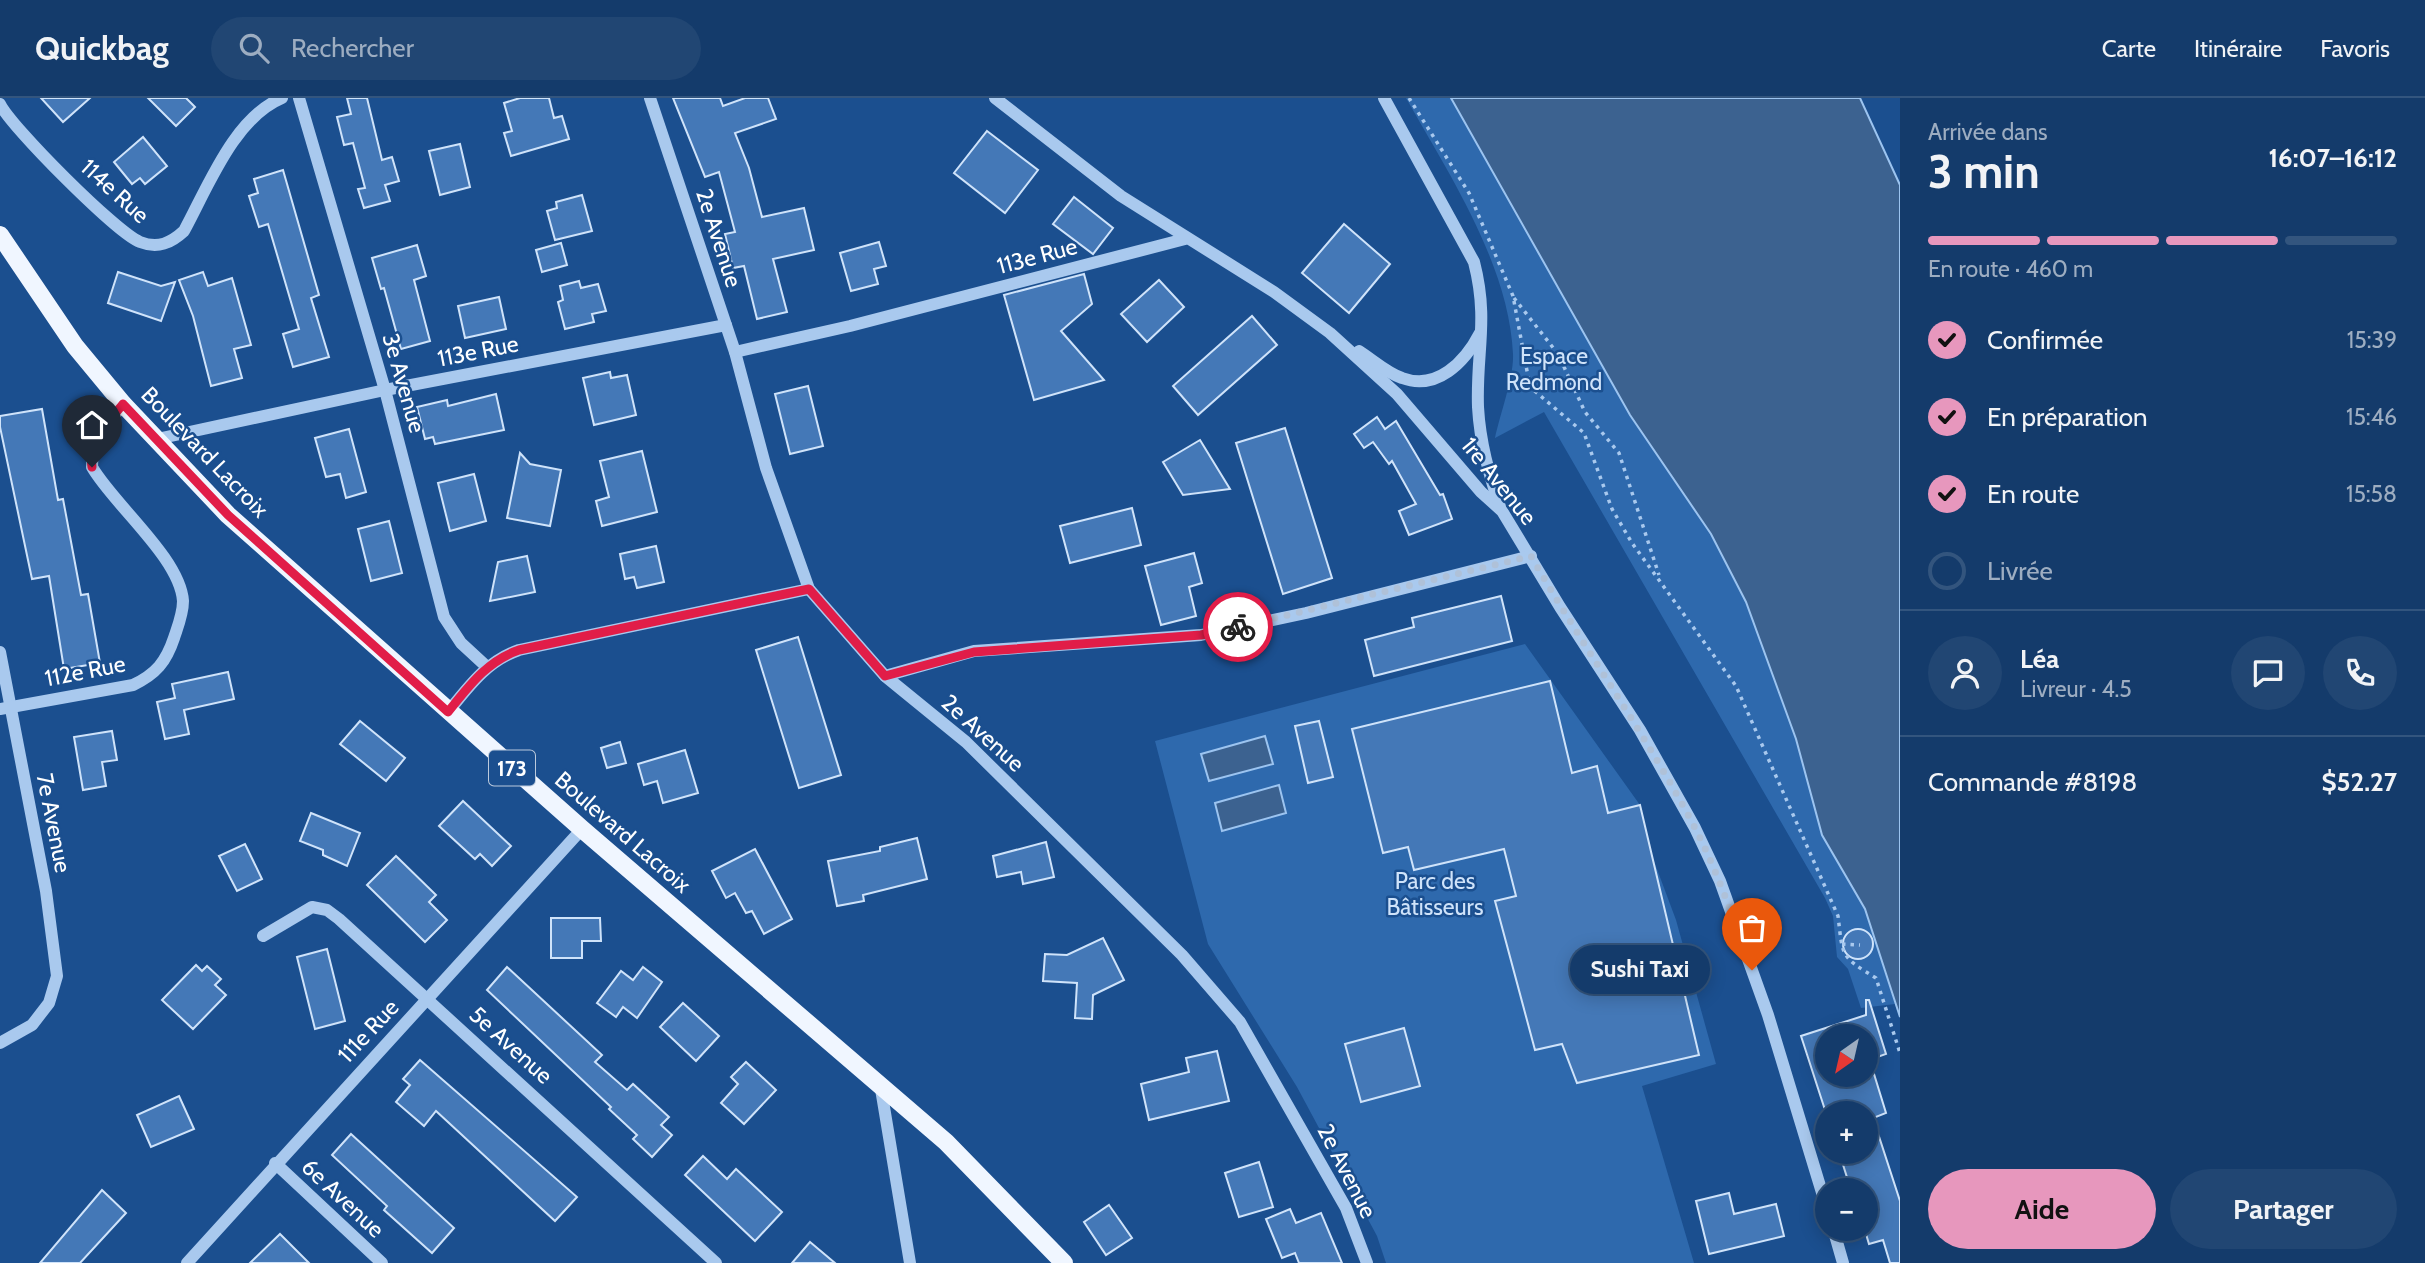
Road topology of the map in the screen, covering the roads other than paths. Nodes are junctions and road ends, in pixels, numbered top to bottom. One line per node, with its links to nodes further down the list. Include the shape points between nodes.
1 (282, 98): 6 (street, 114e Rue, via 262,108 241,130 184,231 157,245 125,234 39,150)
2 (299, 98): 13 (street, 3e Avenue)
3 (650, 98): 10 (street, 2e Avenue)
4 (995, 98): 8 (street, 1re Avenue, via 1074,162)
5 (1384, 98): 9 (street, via 1474,262)
6 (0, 104)
7 (0, 235): 14 (main road, Boulevard Lacroix / 173, via 75,345)
8 (1185, 239): 11 (street, 1re Avenue); 12 (street, 113e Rue)
9 (1484, 325): 11 (street, via 1456,365 1437,379 1420,382 1401,378); 16 (street, via 1480,433 1485,464)
10 (726, 326): 12 (street, 2e Avenue); 13 (street, 113e Rue)
11 (1330, 332): 16 (street, 1re Avenue, via 1397,394)
12 (735, 352): 18 (street, 2e Avenue, via 766,468)
13 (386, 390): 15 (street, 113e Rue); 20 (street, 3e Avenue, via 444,617 461,643)
14 (123, 404): 15 (main road, Boulevard Lacroix / 173); 22 (street, 112e Rue, via 93,444 92,467 172,569 183,600 169,652 152,676 133,685)
15 (157, 439): 23 (main road, Boulevard Lacroix / 173, via 228,515)
16 (1502, 511): 17 (street, 1re Avenue)
17 (1531, 556): 21 (street, via 1201,635 974,652); 30 (street, 1re Avenue, via 1640,730 1720,881 1768,1015)
18 (809, 589): 20 (street, via 519,650); 21 (street, 2e Avenue)
19 (0, 652): 22 (street, 7e Avenue)
20 (487, 667): 23 (street)
21 (885, 676): 37 (street, 2e Avenue, via 966,742 1182,955 1240,1022 1346,1208)
22 (6, 708): 27 (street, 7e Avenue, via 46,891 57,976 49,1003 32,1025)
23 (448, 712): 24 (main road, Boulevard Lacroix / 173)
24 (582, 830): 26 (street, 111e Rue); 28 (main road, Boulevard Lacroix / 173)
25 (263, 936): 26 (street, 5e Avenue, via 312,907 327,910)
26 (428, 997): 29 (street, 111e Rue); 34 (street, 5e Avenue)
27 (0, 1043)
28 (881, 1089): 35 (street); 36 (main road, Boulevard Lacroix / 173, via 946,1142)
29 (275, 1163): 32 (street, 111e Rue); 33 (street, 6e Avenue)
30 (1818, 1178)
31 (1837, 1241): 38 (street)
32 (187, 1263)
33 (382, 1263)
34 (716, 1263)
35 (910, 1263)
36 (1063, 1263)
37 (1367, 1263)
38 (1843, 1263)

